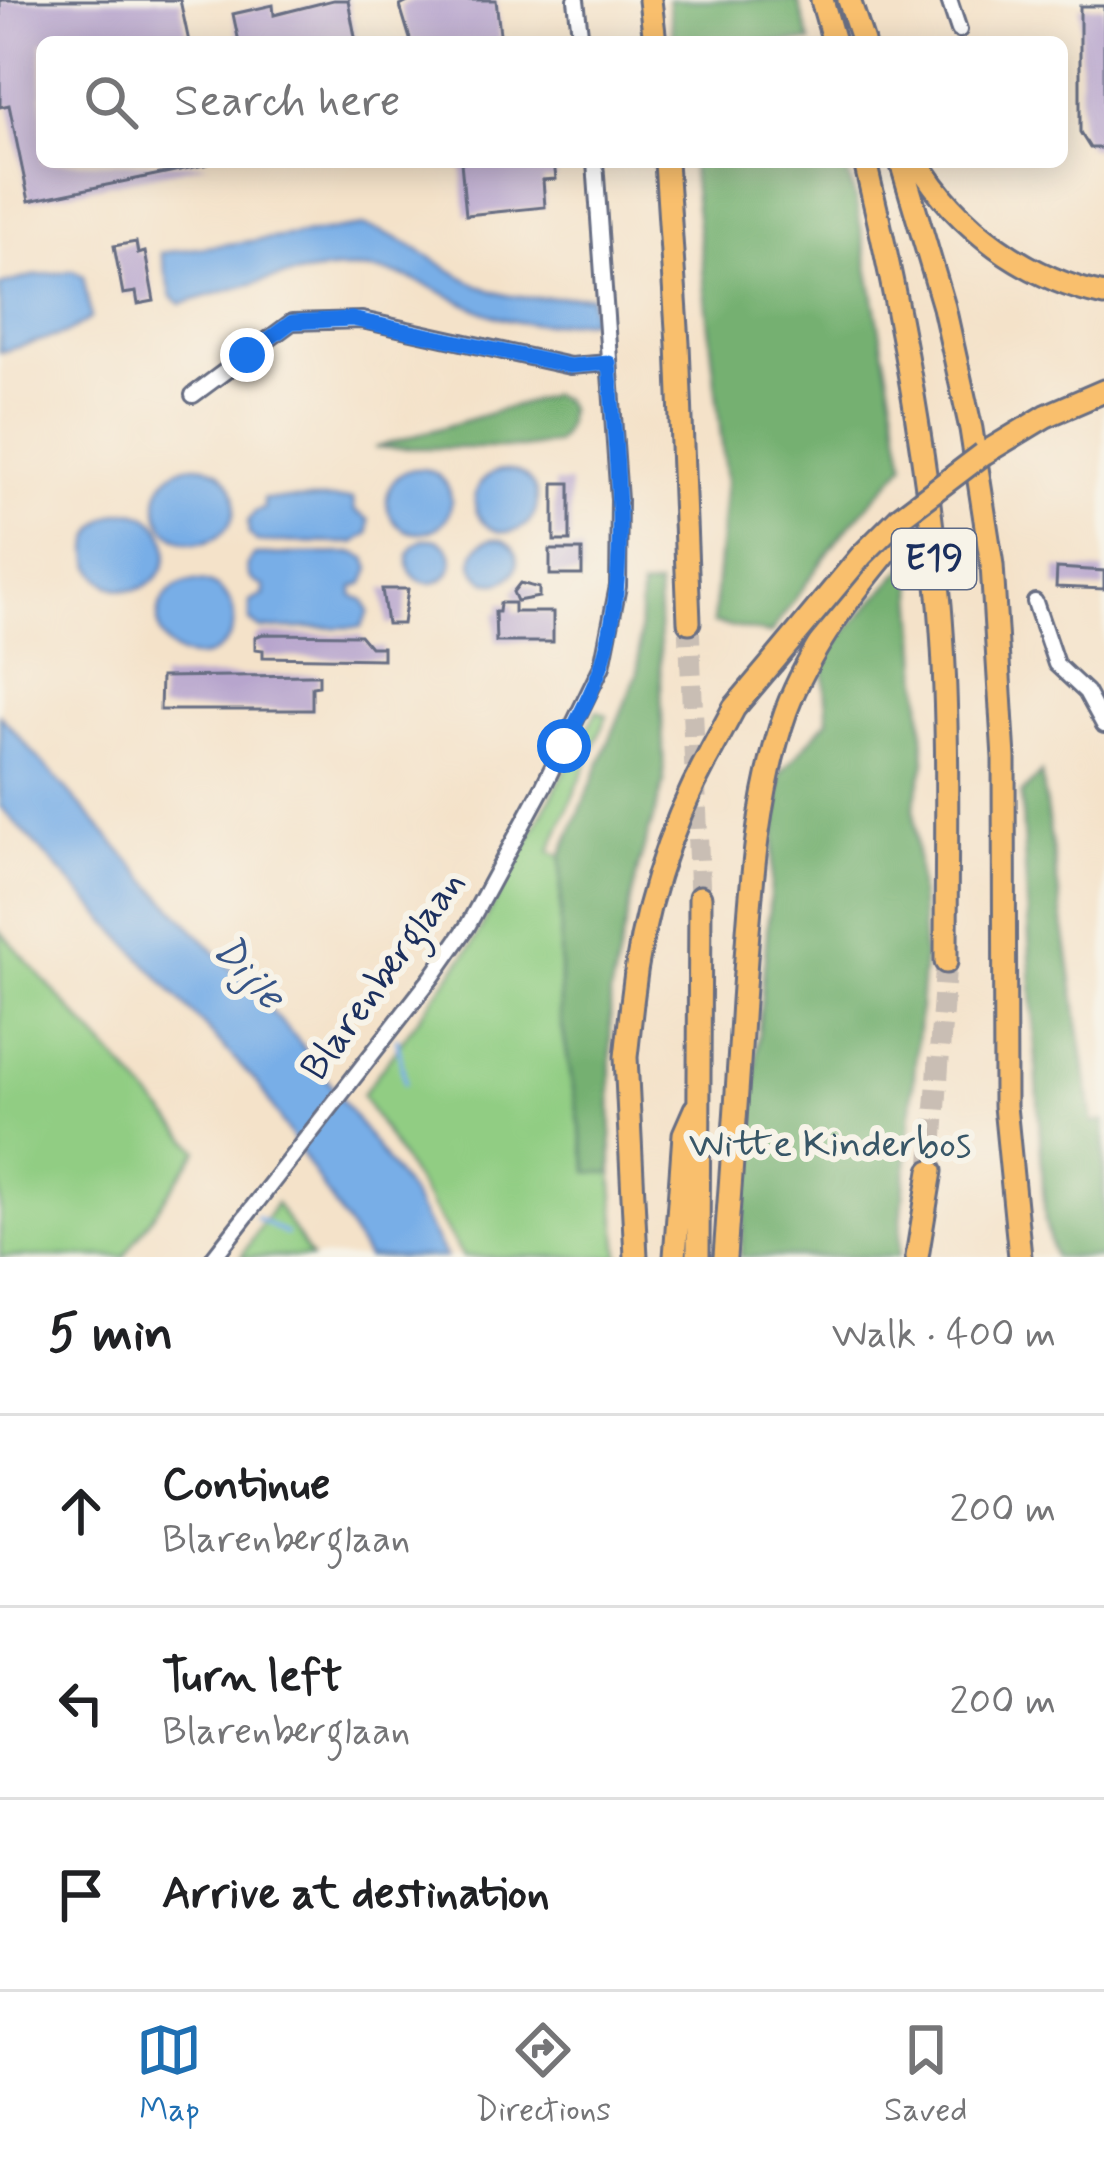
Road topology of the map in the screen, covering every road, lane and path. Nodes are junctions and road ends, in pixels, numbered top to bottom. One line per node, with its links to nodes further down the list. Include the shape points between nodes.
1 (576, 0): 7 (street)
2 (650, 0): 8 (highway)
3 (823, 0): 9 (highway)
4 (853, 0): 10 (highway)
5 (950, 0): 6 (street)
6 (959, 30)
7 (580, 36)
8 (654, 36)
9 (832, 36)
10 (865, 36)
11 (595, 168): 17 (street, Blarenberglaan)
12 (666, 168): 22 (highway)
13 (866, 168): 25 (highway, E19, via 919,436 940,605)
14 (903, 168): 34 (highway, via 944,307 992,566 1004,758 1005,1106)
15 (922, 168): 16 (highway, via 991,242 1039,272)
16 (1104, 296)
17 (609, 363): 19 (street, via 570,366 362,320 292,322); 28 (street, Blarenberglaan, via 620,562 602,666 476,910)
18 (1104, 392): 20 (highway)
19 (193, 395)
20 (982, 454): 29 (highway, bridge, via 900,517 827,592 734,708 671,832 635,966 626,1057); 32 (highway, bridge, via 842,609 777,741 750,901)
21 (1036, 602): 23 (street, via 1056,664)
22 (689, 622)
23 (1104, 724)
24 (700, 896): 26 (highway)
25 (946, 962)
26 (700, 1097): 30 (highway, via 684,1134); 31 (highway)
27 (931, 1171): 33 (highway)
28 (214, 1257)
29 (636, 1257)
30 (675, 1257)
31 (698, 1257)
32 (725, 1257)
33 (917, 1257)
34 (1023, 1257)

